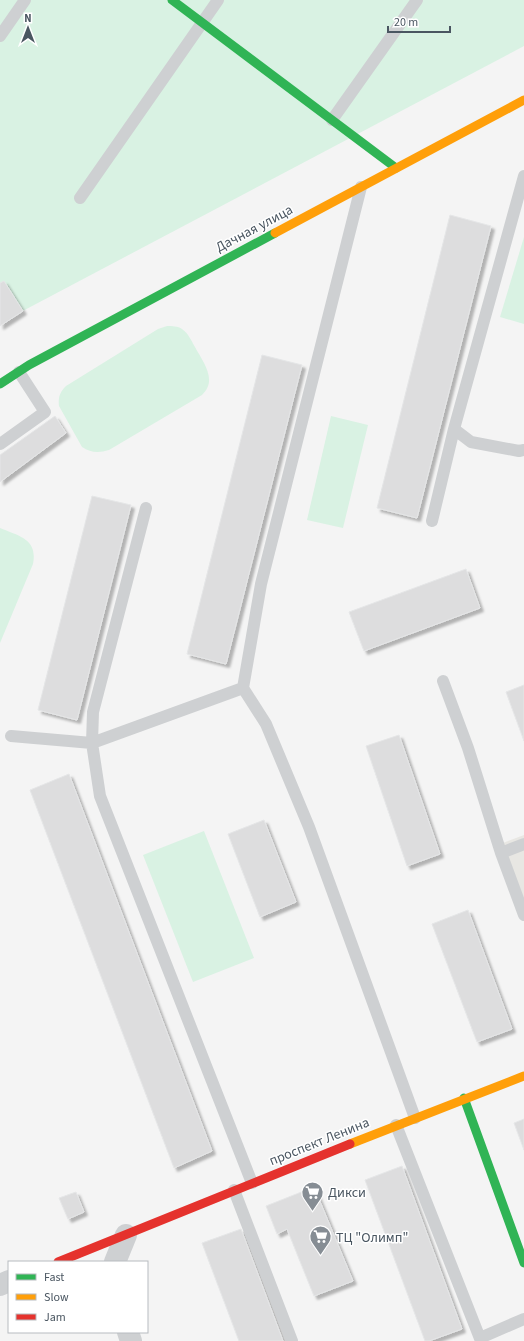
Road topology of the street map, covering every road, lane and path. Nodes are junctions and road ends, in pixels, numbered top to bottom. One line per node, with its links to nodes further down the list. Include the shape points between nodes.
1 (25, 0): 6 (lane)
2 (172, 0): 5 (street)
3 (218, 0): 5 (lane)
4 (417, 0): 8 (lane)
5 (202, 22): 8 (street); 12 (lane)
6 (0, 36)
7 (524, 100): 9 (street, Дачная улица)
8 (332, 120): 9 (street)
9 (396, 168): 11 (street, Дачная улица)
10 (524, 176): 15 (lane)
11 (361, 187): 13 (street, Дачная улица); 21 (lane, via 261,584)
12 (80, 198)
13 (19, 372): 14 (street, Дачная улица); 16 (lane, via 45,412)
14 (0, 384)
15 (454, 429): 17 (lane, via 471,442); 19 (lane)
16 (0, 444)
17 (524, 450)
18 (146, 508): 23 (lane, via 93,712)
19 (432, 521)
20 (443, 681): 25 (lane, via 468,748)
21 (243, 688): 23 (lane); 29 (lane, via 266,724 309,828)
22 (11, 736): 23 (lane)
23 (92, 744): 31 (lane, via 100,796)
24 (524, 844): 25 (lane)
25 (501, 853): 26 (lane)
26 (524, 914)
27 (524, 1076): 28 (street, проспект Ленина)
28 (464, 1098): 29 (street, проспект Ленина); 36 (street)
29 (415, 1118): 30 (street, проспект Ленина)
30 (396, 1125): 31 (street, проспект Ленина); 38 (lane)
31 (252, 1183): 32 (street, проспект Ленина)
32 (234, 1190): 33 (street, проспект Ленина); 39 (lane)
33 (126, 1235): 34 (street, проспект Ленина); 35 (street)
34 (61, 1261)
35 (115, 1261)
36 (524, 1262)
37 (524, 1319): 38 (lane)
38 (480, 1339)
39 (292, 1341)

